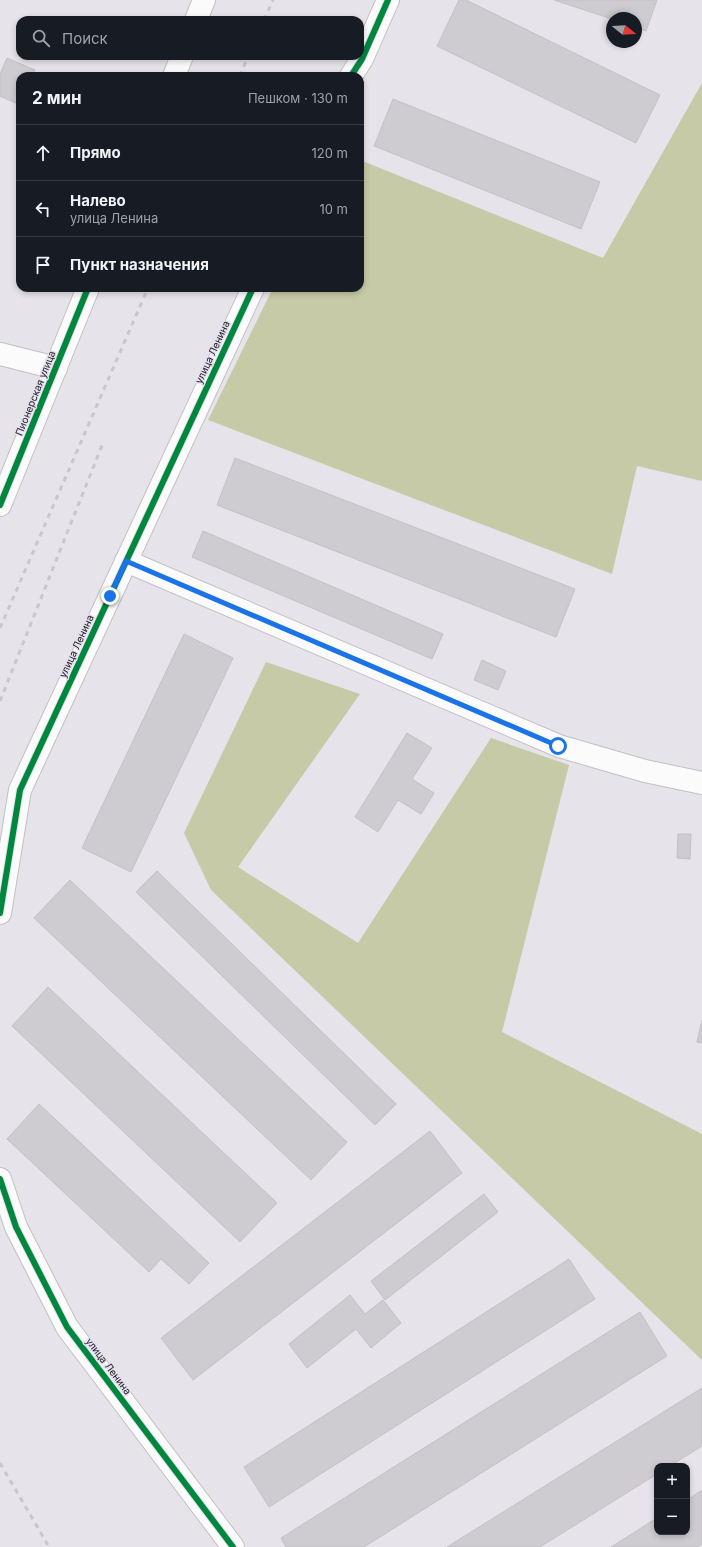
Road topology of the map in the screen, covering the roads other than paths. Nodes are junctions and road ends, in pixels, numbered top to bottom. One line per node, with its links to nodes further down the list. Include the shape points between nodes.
1 (204, 0): 3 (street)
2 (388, 0): 4 (street)
3 (198, 16)
4 (364, 54)
5 (180, 60): 7 (street)
6 (361, 60): 8 (street)
7 (176, 72)
8 (354, 72)
9 (86, 292): 12 (street, Пионерская улица)
10 (251, 292): 14 (street, улица Ленина)
11 (0, 354): 12 (street)
12 (56, 368): 13 (street, Пионерская улица)
13 (0, 506)
14 (126, 561): 15 (street, via 558,746 645,771); 16 (street, улица Ленина, via 20,790)
15 (702, 783)
16 (0, 913)
17 (0, 1179): 18 (street, улица Ленина, via 16,1227 67,1327)
18 (233, 1547)

